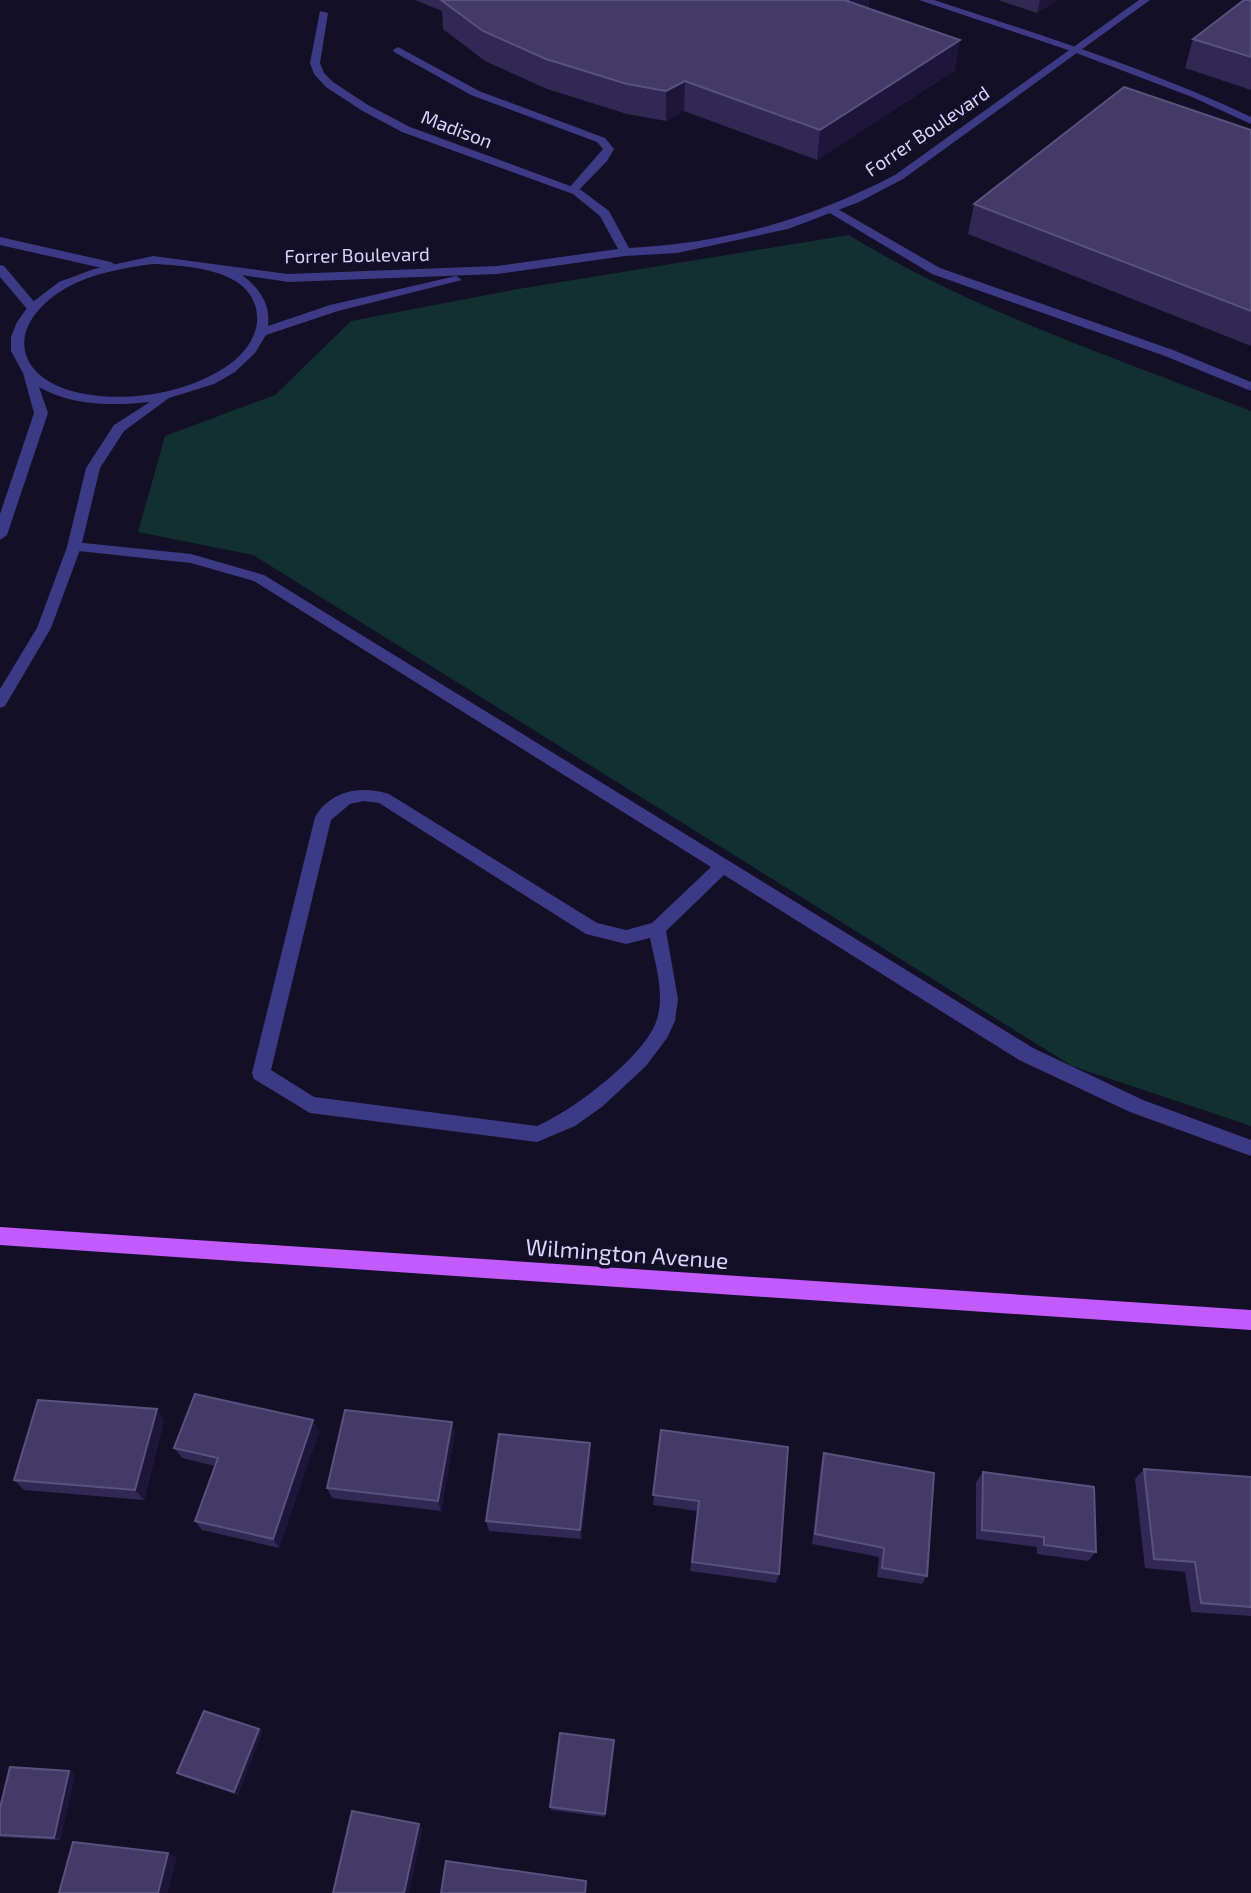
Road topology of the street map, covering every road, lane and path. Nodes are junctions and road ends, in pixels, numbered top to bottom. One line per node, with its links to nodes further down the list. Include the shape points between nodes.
1 (924, 0): 4 (street)
2 (1145, 0): 4 (street, Forrer Boulevard)
3 (323, 13): 7 (street, Madison, via 314,55 318,72 352,101 444,145)
4 (1075, 49): 6 (street); 8 (street, Forrer Boulevard, via 899,177)
5 (398, 50): 7 (street, via 475,93 601,140 609,149)
6 (1251, 121)
7 (573, 190): 10 (street, Madison, via 595,203 611,221)
8 (832, 210): 10 (street, Forrer Boulevard, via 736,239); 18 (street, via 936,271 1169,353)
9 (0, 241): 11 (street)
10 (625, 252): 14 (street, Forrer Boulevard)
11 (111, 266): 12 (street, Forrer Boulevard, via 153,260); 15 (street, Forrer Boulevard, via 59,286)
12 (218, 268): 14 (street, Forrer Boulevard, via 288,278); 16 (street, Forrer Boulevard, via 246,283 262,303)
13 (0, 270): 15 (street)
14 (497, 270): 16 (street, Forrer Boulevard, via 334,308)
15 (32, 307): 17 (street, Forrer Boulevard, via 17,331 16,352)
16 (263, 332): 19 (street, via 247,356 217,378)
17 (29, 374): 19 (street, via 56,391 80,398 123,401); 20 (street, Forrer Boulevard, via 41,413)
18 (1251, 387)
19 (169, 396): 21 (street, via 119,428 93,468)
20 (0, 535)
21 (74, 547): 22 (street, via 44,628); 23 (street, via 190,556 259,578)
22 (0, 702)
23 (723, 866): 24 (street); 25 (street, via 1077,1082 1172,1123)
24 (657, 929): 24 (street, via 626,937 592,929 383,798 358,792 323,817 261,1073 310,1105 537,1134 570,1119 653,1045 666,1021 668,993)
25 (1251, 1148)
26 (0, 1236): 27 (main road, Wilmington Avenue)
27 (1251, 1320)

